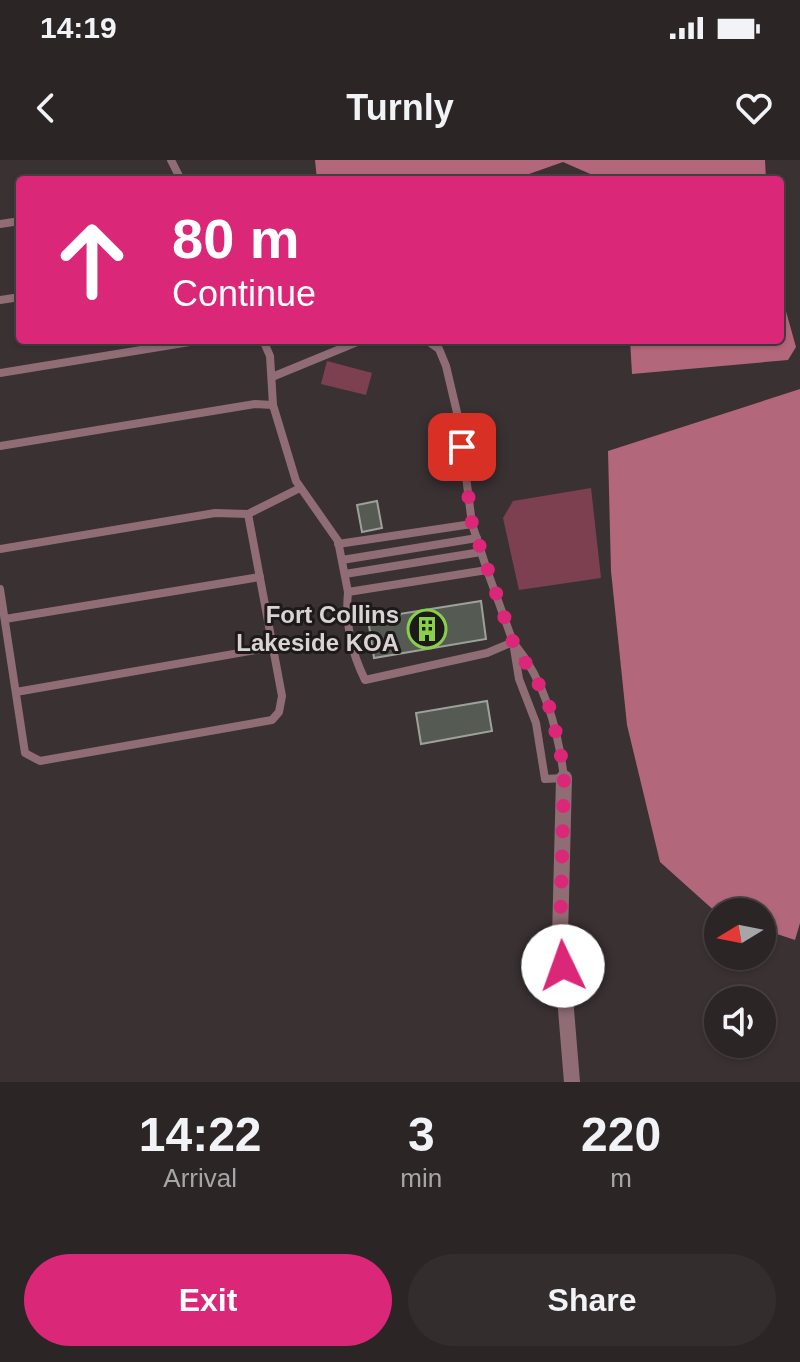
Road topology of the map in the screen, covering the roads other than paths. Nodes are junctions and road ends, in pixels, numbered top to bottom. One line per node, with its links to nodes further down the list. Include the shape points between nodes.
1 (178, 344): 5 (lane)
2 (265, 344): 6 (lane)
3 (352, 344): 6 (lane)
4 (432, 344): 11 (lane, via 446,366 459,421)
5 (0, 373)
6 (272, 377): 7 (lane)
7 (273, 405): 8 (lane); 9 (lane)
8 (0, 446)
9 (300, 488): 10 (lane); 13 (lane)
10 (248, 514): 14 (lane, via 215,513); 19 (lane)
11 (472, 524): 12 (lane); 13 (lane)
12 (477, 538): 15 (lane); 16 (lane)
13 (338, 544): 16 (lane)
14 (0, 549)
15 (481, 552): 17 (lane); 18 (lane)
16 (342, 560): 18 (lane)
17 (487, 570): 21 (lane); 23 (lane)
18 (345, 574): 21 (lane)
19 (260, 577): 22 (lane); 24 (lane)
20 (0, 589): 22 (lane)
21 (348, 592): 23 (lane, via 353,655 365,680 487,653)
22 (5, 619): 25 (lane)
23 (513, 642): 26 (lane, via 547,698); 26 (lane, via 545,779)
24 (273, 647): 25 (lane); 25 (lane, via 282,696 272,720 40,761 25,753)
25 (16, 692)
26 (564, 778): 27 (street, via 560,937)
27 (572, 1082)

